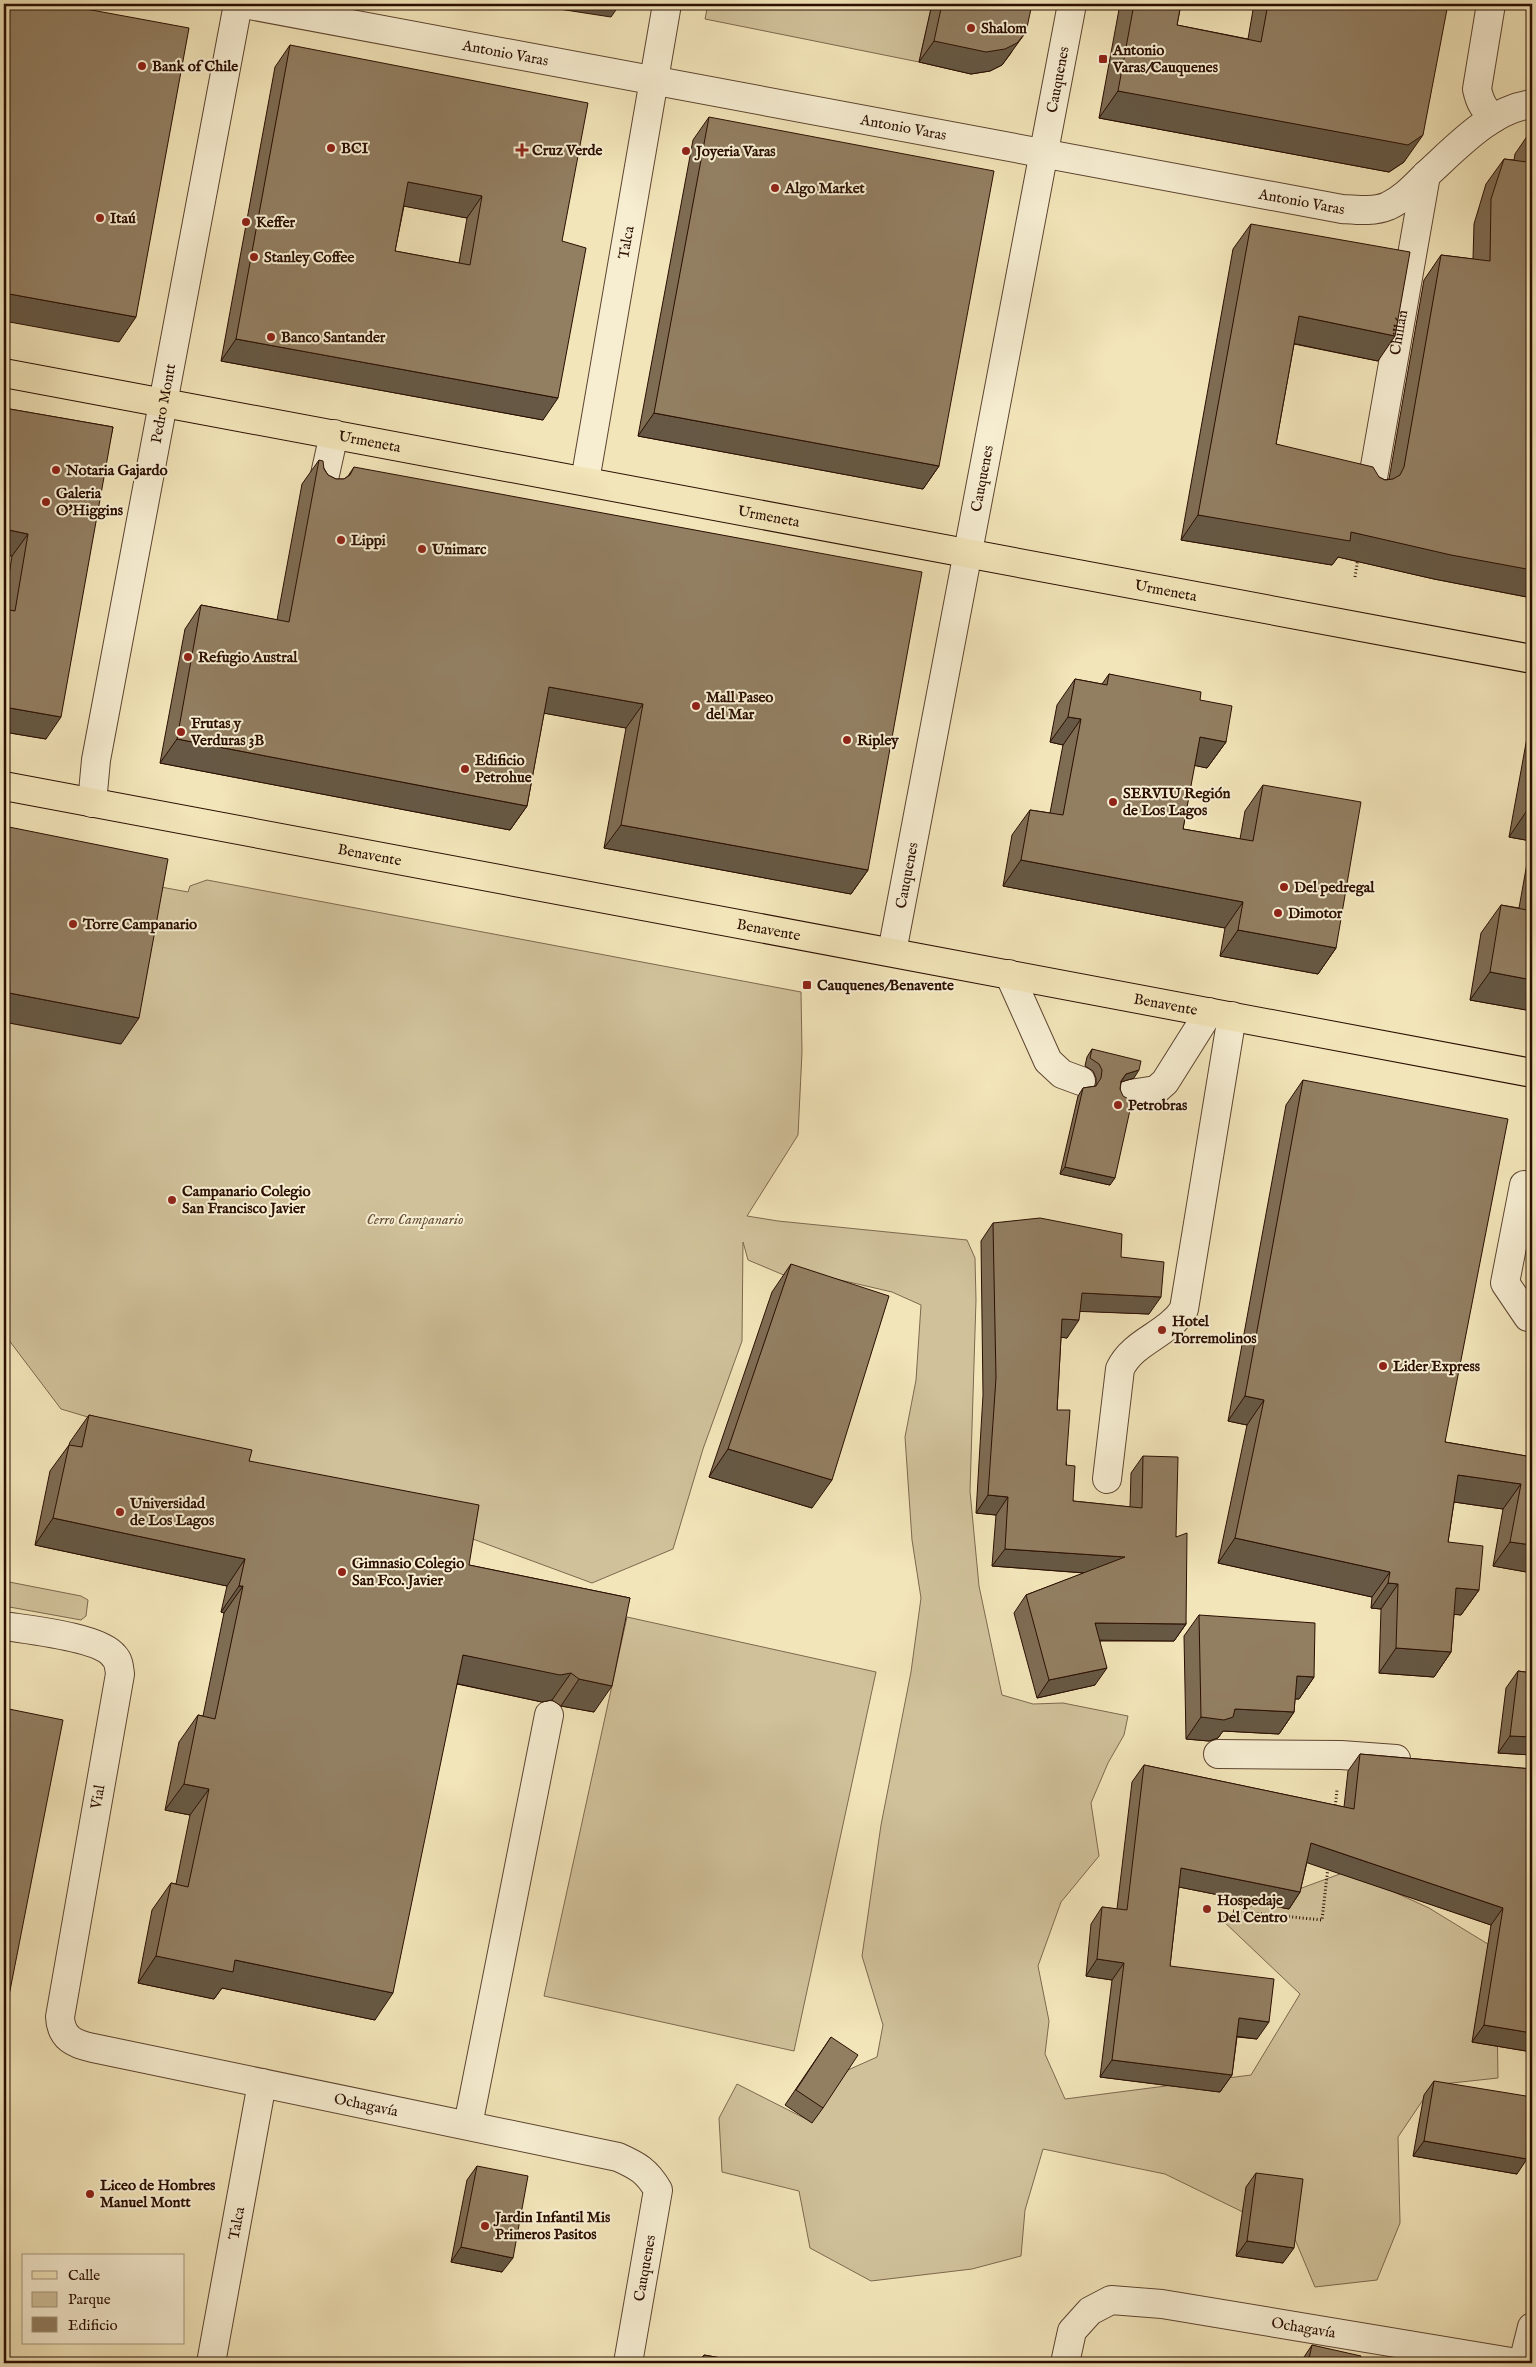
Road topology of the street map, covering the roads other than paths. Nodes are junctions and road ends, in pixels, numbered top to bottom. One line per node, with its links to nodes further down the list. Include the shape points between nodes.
1 (238, 4): 12 (street, Pedro Montt)
2 (244, 4): 6 (street, Antonio Varas)
3 (667, 4): 6 (street, Talca)
4 (1072, 4): 9 (street, Cauquenes)
5 (1491, 4): 8 (street, via 1477,90 1485,110)
6 (655, 81): 9 (street, Antonio Varas); 14 (street, Talca)
7 (1532, 104): 8 (street, Antonio Varas, via 1508,110)
8 (1494, 118): 10 (street, Antonio Varas)
9 (1044, 154): 10 (street, Antonio Varas, via 1365,211 1386,207 1398,200); 17 (street, Cauquenes)
10 (1426, 175): 16 (street, Chillán)
11 (4, 373): 12 (main road, Urmeneta)
12 (163, 403): 13 (main road, Urmeneta); 20 (street, Pedro Montt, via 96,760)
13 (334, 434): 14 (main road, Urmeneta); 15 (street)
14 (585, 481): 17 (main road, Urmeneta)
15 (322, 488)
16 (1371, 489)
17 (968, 552): 18 (main road, Urmeneta); 21 (street, Cauquenes)
18 (1532, 659)
19 (4, 786): 20 (main road, Benavente)
20 (92, 803): 21 (main road, Benavente)
21 (892, 952): 22 (main road, Benavente)
22 (1009, 974): 23 (main road, Benavente); 25 (street, via 1048,1061 1062,1074)
23 (1221, 1014): 24 (main road, Benavente); 26 (street, via 1156,1090); 29 (street, via 1184,1309 1177,1319 1126,1356 1120,1369)
24 (1532, 1073)
25 (1081, 1081)
26 (1130, 1094)
27 (1524, 1185): 28 (street, via 1505,1284 1528,1317)
28 (1532, 1318)
29 (1107, 1479)
30 (4, 1626): 34 (street, Vial, via 95,1643 114,1655 119,1663 60,2017 60,2027 65,2035)
31 (549, 1715): 36 (street)
32 (1218, 1754): 33 (street, via 1341,1755)
33 (1418, 1761)
34 (80, 2045): 35 (street, Ochagavía)
35 (262, 2083): 36 (street, Ochagavía); 39 (street, Talca)
36 (468, 2125): 37 (street, Ochagavía, via 618,2157)
37 (650, 2176): 40 (street, Cauquenes, via 658,2190 656,2208)
38 (1532, 2327): 43 (street)
39 (211, 2363)
40 (628, 2363)
41 (1065, 2363): 42 (street, Ochagavía, via 1072,2331 1090,2311 1111,2300 1162,2304)
42 (1517, 2363)
43 (1523, 2363)

